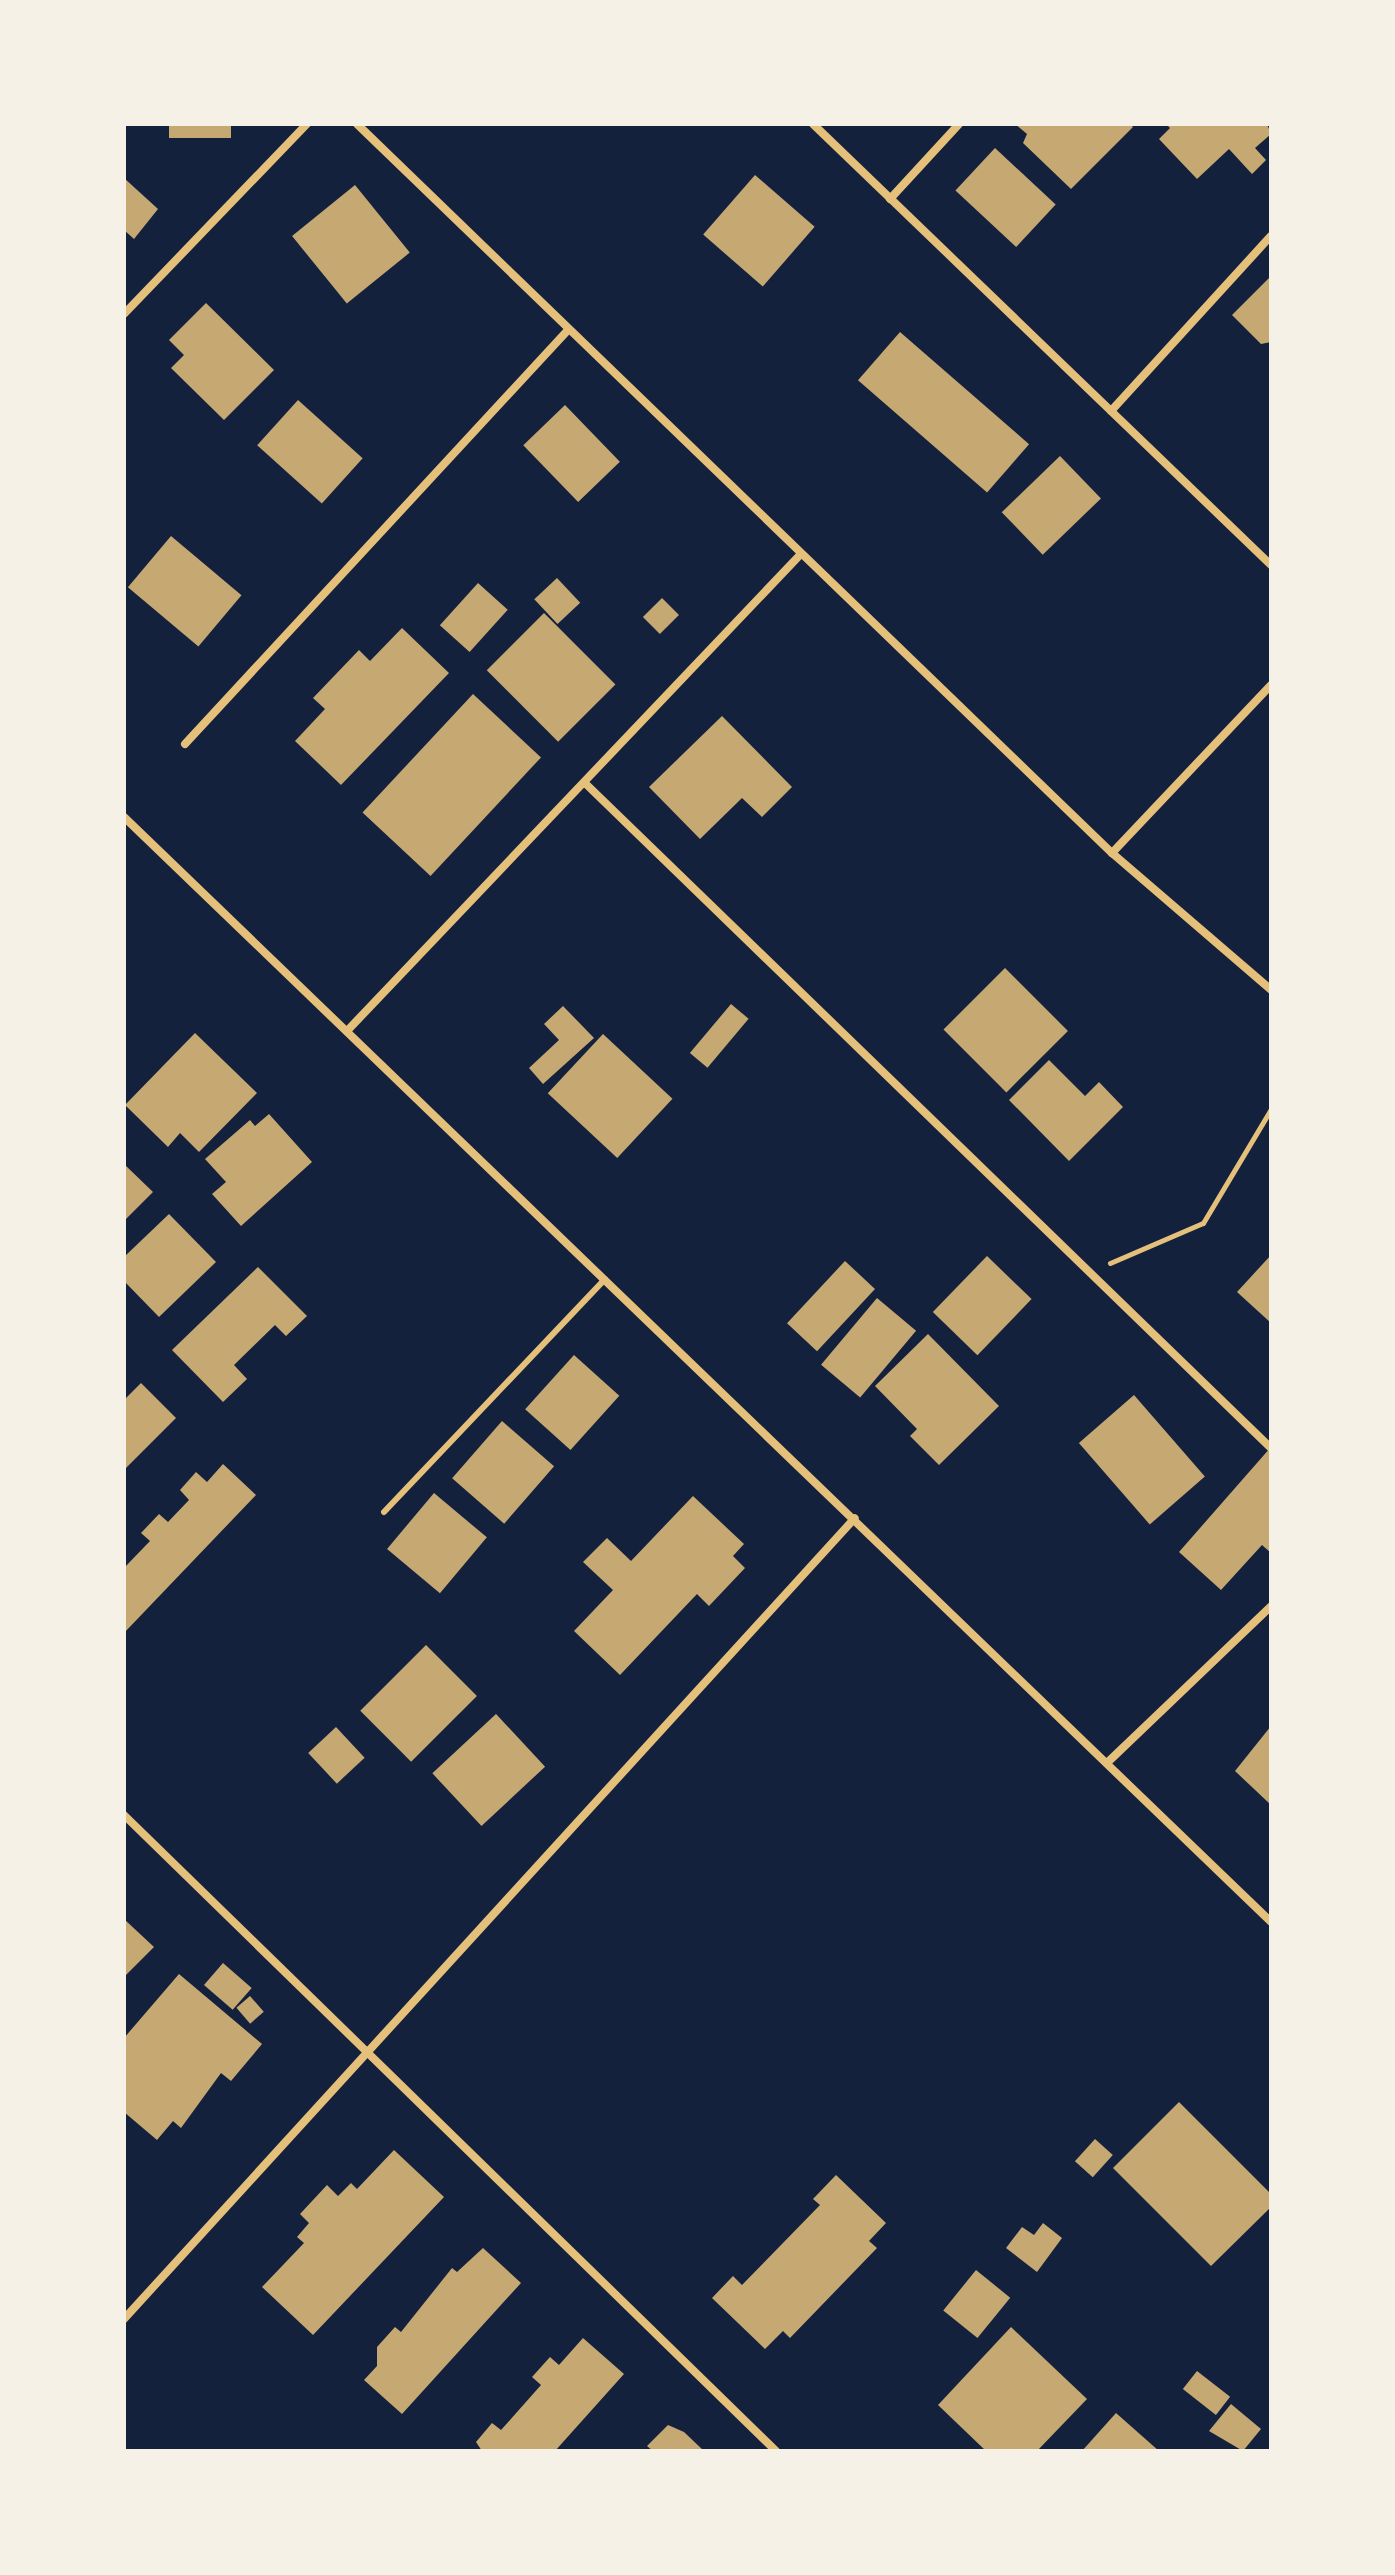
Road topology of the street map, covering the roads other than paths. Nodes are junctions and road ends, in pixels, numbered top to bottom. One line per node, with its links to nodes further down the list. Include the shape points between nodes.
1 (307, 124): 7 (street)
2 (357, 124): 8 (street)
3 (813, 124): 5 (street)
4 (959, 124): 5 (street)
5 (890, 199): 9 (street)
6 (1271, 236): 9 (street)
7 (124, 314)
8 (567, 331): 10 (street); 13 (street)
9 (1111, 411): 11 (street)
10 (800, 555): 14 (street); 16 (street)
11 (1271, 565)
12 (1271, 685): 16 (street)
13 (185, 744)
14 (587, 785): 18 (street); 20 (street)
15 (124, 817): 18 (street)
16 (1112, 853): 17 (street)
17 (1271, 990)
18 (347, 1031): 19 (street)
19 (605, 1279): 21 (lane); 22 (street)
20 (1271, 1448)
21 (384, 1512)
22 (855, 1518): 24 (street); 27 (street)
23 (1271, 1606): 24 (street)
24 (1108, 1762): 26 (street)
25 (124, 1815): 27 (street)
26 (1271, 1922)
27 (367, 2049): 28 (street); 29 (street)
28 (124, 2319)
29 (776, 2451)

